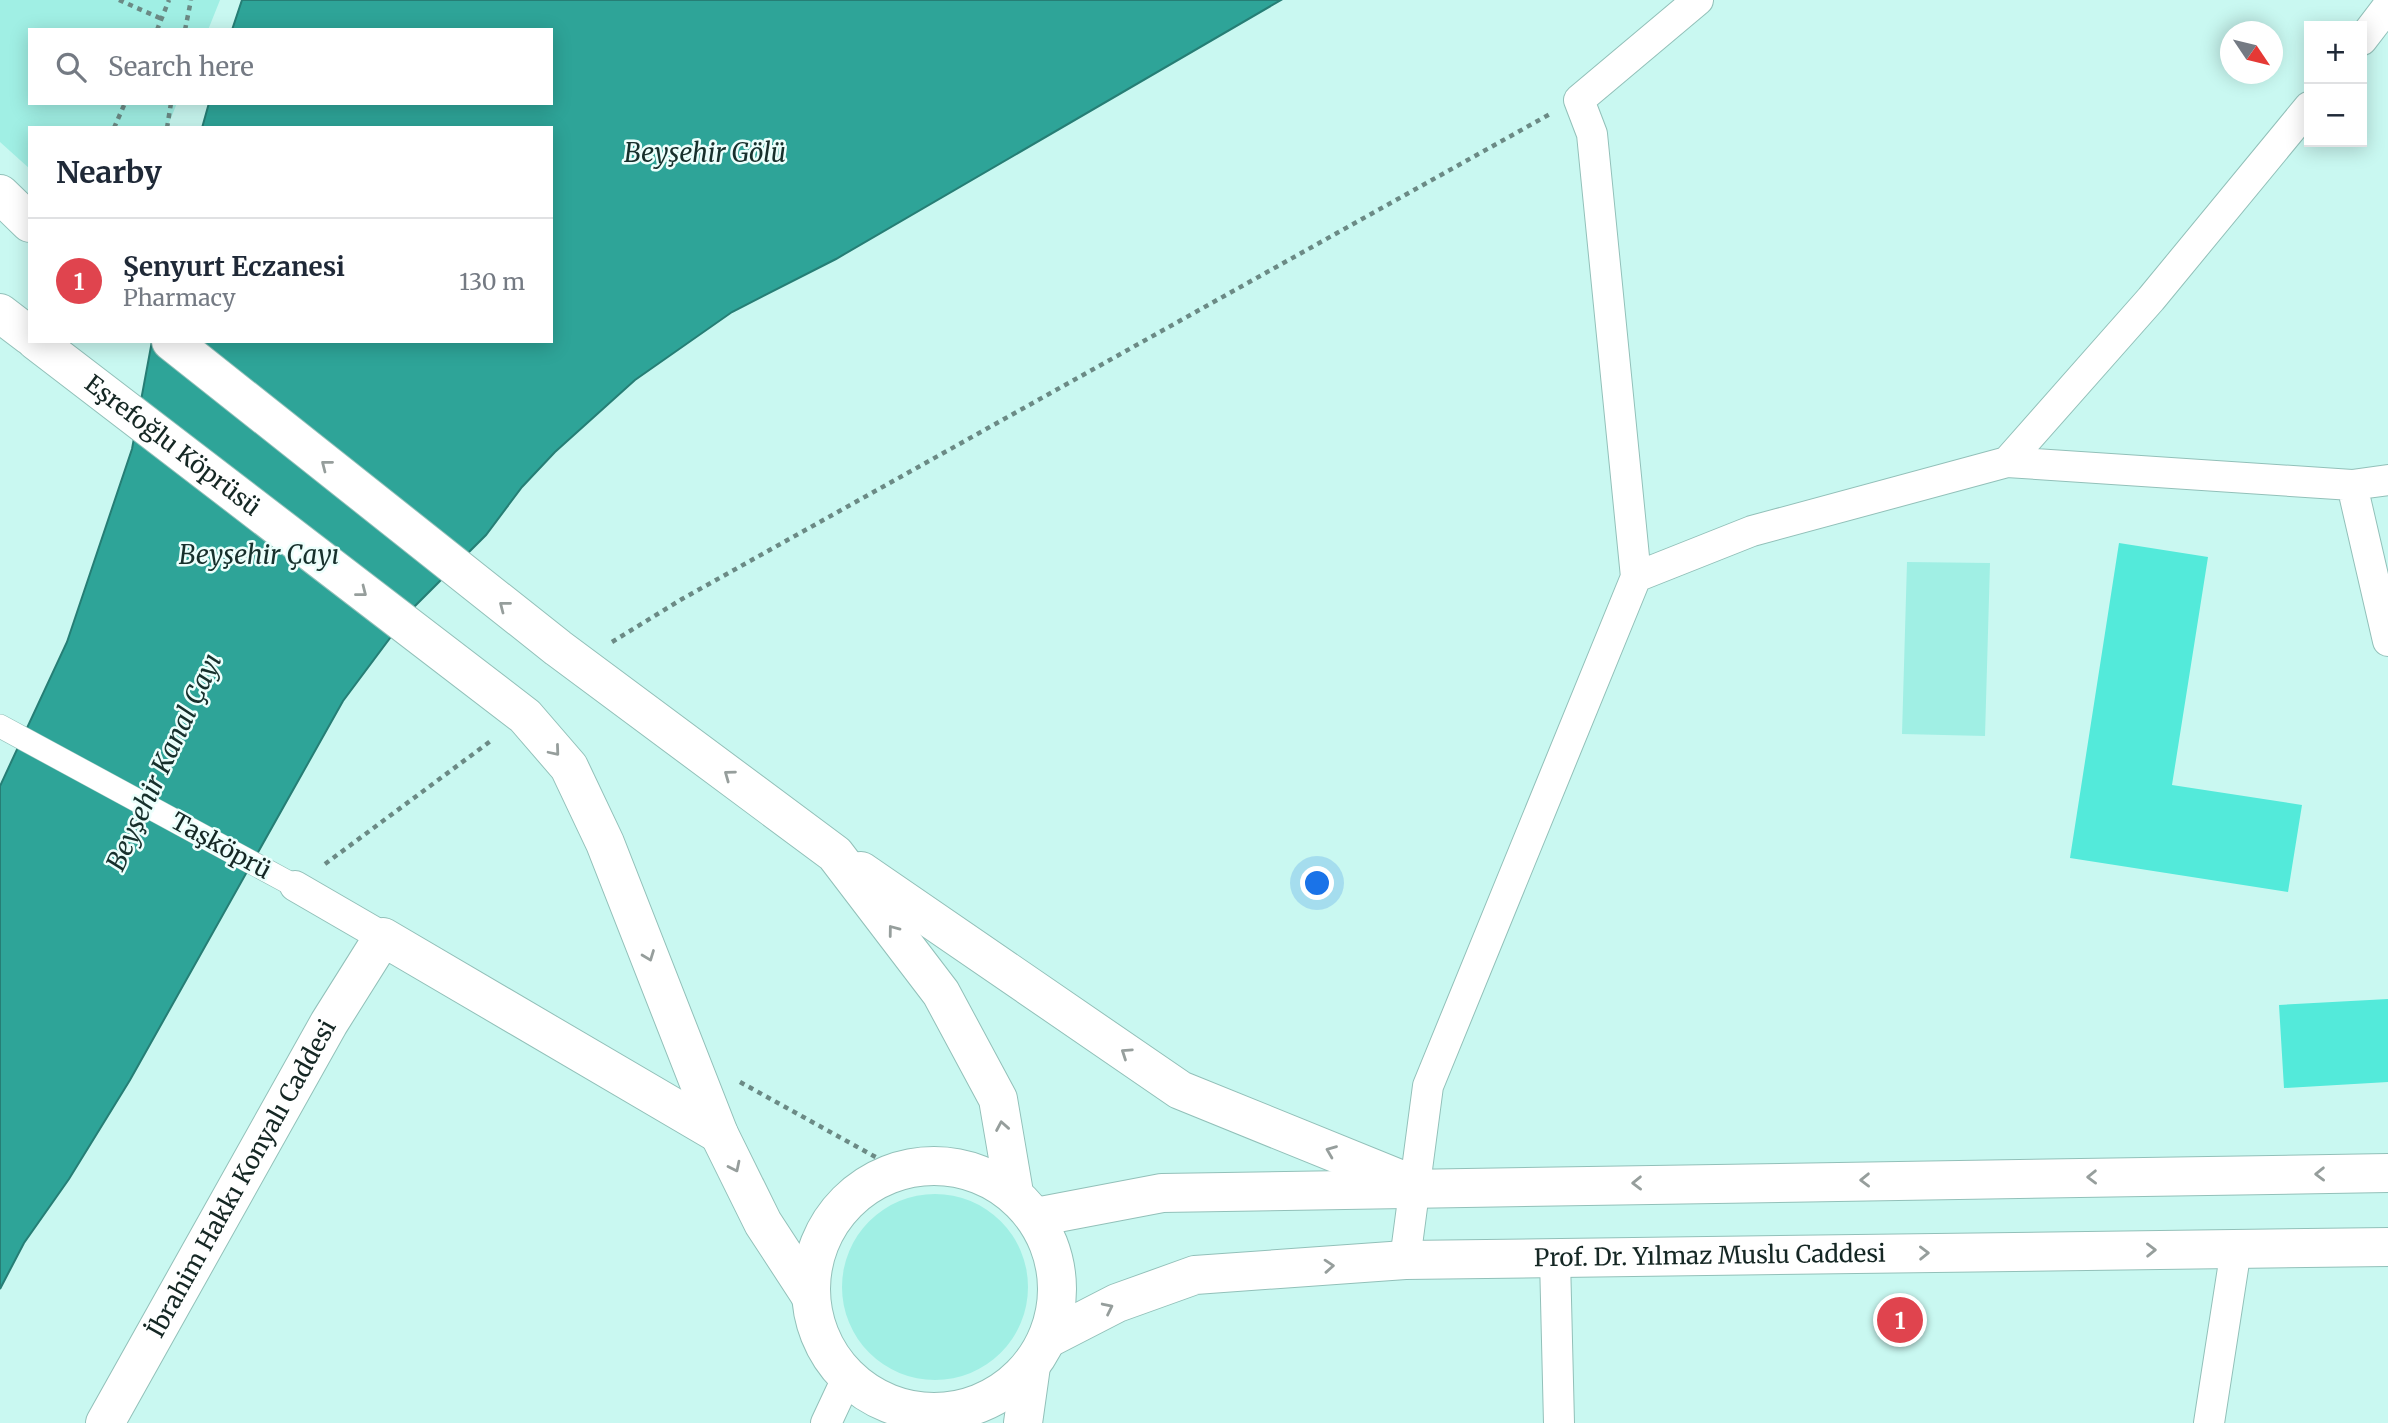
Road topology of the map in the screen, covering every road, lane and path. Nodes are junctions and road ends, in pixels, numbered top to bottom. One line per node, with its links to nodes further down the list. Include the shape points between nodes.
1 (119, 0): 6 (path)
2 (169, 0): 6 (path)
3 (191, 0): 8 (path)
4 (1698, 0): 10 (street)
5 (2388, 6): 9 (street)
6 (162, 19): 7 (path)
7 (158, 28)
8 (186, 28)
9 (2367, 33)
10 (1579, 100): 23 (street, via 1592,134); 25 (path, via 1507,136 609,644)
11 (124, 105): 14 (path)
12 (172, 105): 15 (path)
13 (2304, 113): 20 (street, via 2151,299)
14 (115, 126)
15 (167, 126)
16 (0, 194): 17 (main road)
17 (28, 221)
18 (39, 343): 26 (main road, Eşrefoğlu Köprüsü, one-way to 26)
19 (174, 343): 25 (main road, one-way to 19)
20 (2007, 462): 22 (street); 23 (street, via 1752,531)
21 (2388, 480): 22 (street)
22 (2353, 485): 24 (street)
23 (1636, 577): 35 (street, via 1428,1086)
24 (2388, 641)
25 (571, 658): 28 (main road, one-way to 25)
26 (516, 709): 29 (path); 31 (main road, Eşrefoğlu Köprüsü, one-way to 31, via 569,767 605,843)
27 (0, 726): 29 (street, Taşköprü)
28 (835, 854): 35 (main road, one-way to 28, via 1180,1090); 36 (main road, one-way to 28, via 998,1098 941,993)
29 (295, 886): 30 (street)
30 (383, 937): 32 (main road); 44 (main road, İbrahim Hakkı Konyalı Caddesi, via 329,1023)
31 (687, 1052): 32 (main road, Eşrefoğlu Köprüsü); 33 (path)
32 (719, 1133): 41 (main road, Eşrefoğlu Köprüsü, one-way to 41, via 763,1223)
33 (898, 1170): 36 (main road, via 939,1164 979,1173); 41 (main road, via 862,1188 833,1217 815,1254)
34 (2388, 1173): 35 (main road, one-way to 35)
35 (1417, 1186): 36 (main road, via 1162,1193); 40 (street)
36 (1025, 1205): 42 (main road, via 1051,1246 1058,1276 1056,1308)
37 (2388, 1247): 38 (main road, Prof. Dr. Yılmaz Muslu Caddesi)
38 (2236, 1249): 39 (main road, Prof. Dr. Yılmaz Muslu Caddesi, one-way to 38); 48 (street)
39 (1555, 1259): 40 (main road, Prof. Dr. Yılmaz Muslu Caddesi); 47 (street)
40 (1405, 1260): 42 (main road, Prof. Dr. Yılmaz Muslu Caddesi, one-way to 40, via 1117,1303 1195,1275)
41 (810, 1295): 43 (main road, via 818,1334 838,1367)
42 (1039, 1352): 43 (main road, via 1004,1391 972,1407 936,1412 900,1408); 46 (main road)
43 (865, 1397): 45 (street)
44 (105, 1423)
45 (826, 1423)
46 (1023, 1423)
47 (1559, 1423)
48 (2209, 1423)

